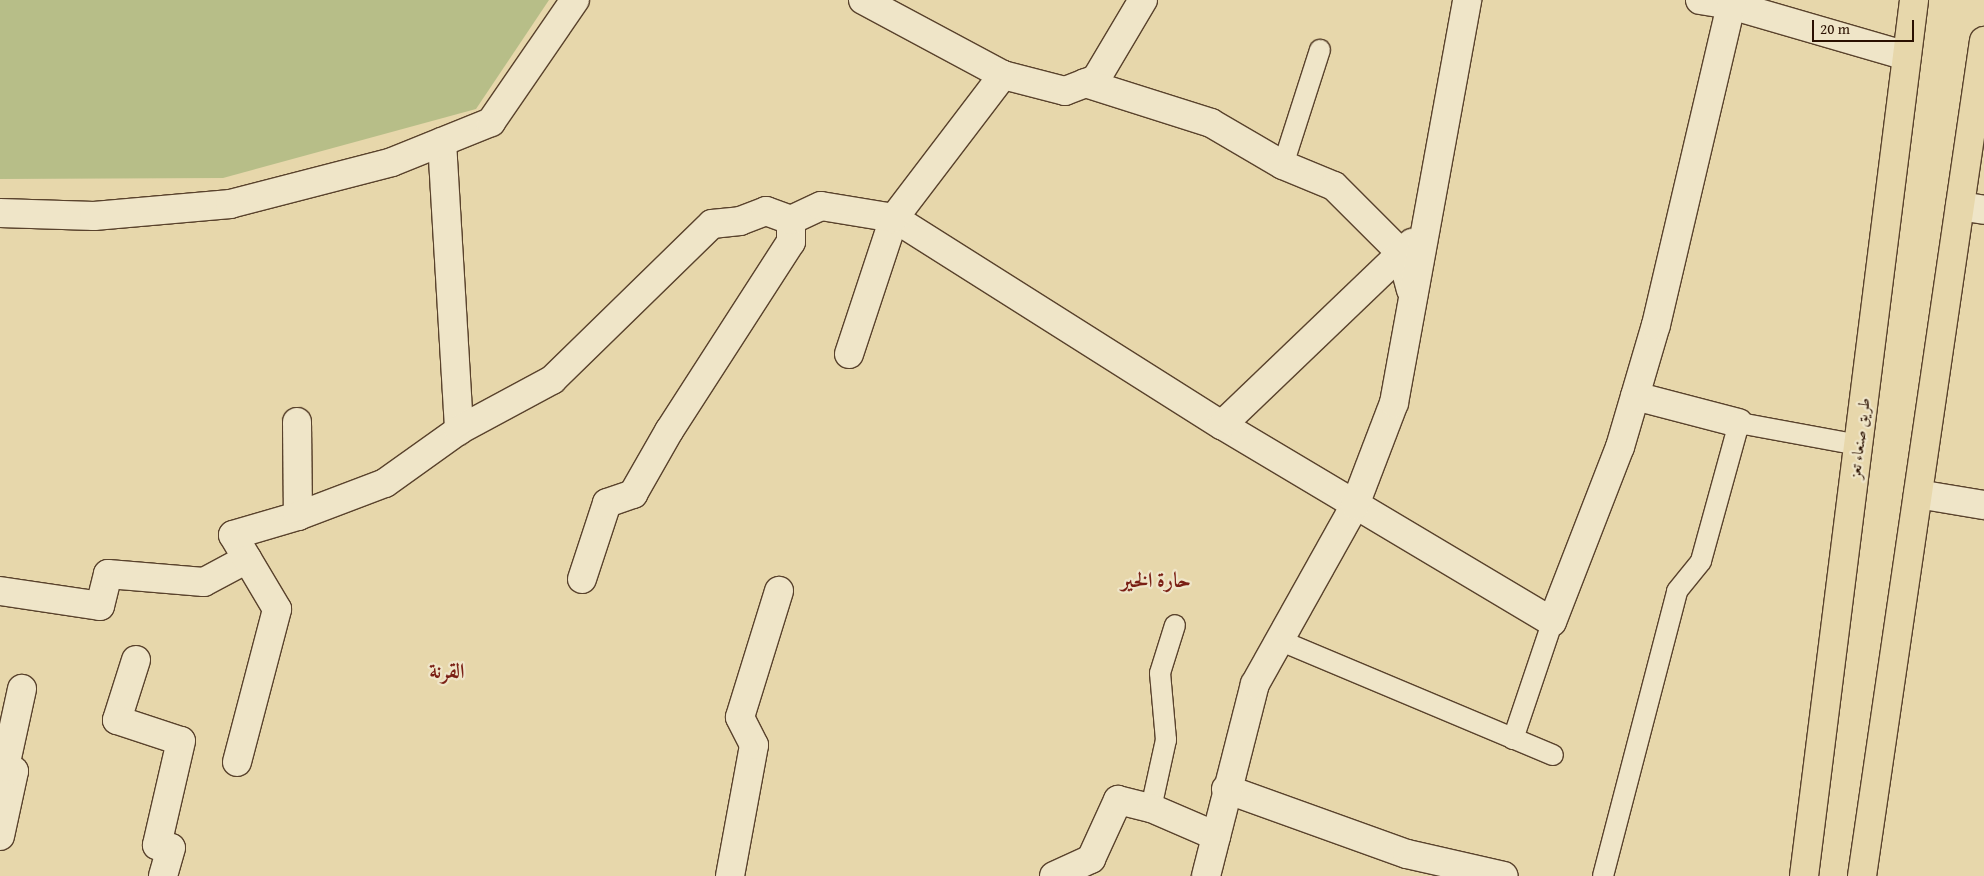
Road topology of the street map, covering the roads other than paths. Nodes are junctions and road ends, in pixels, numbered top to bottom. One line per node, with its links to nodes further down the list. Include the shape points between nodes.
1 (575, 0): 13 (street, via 491,122)
2 (863, 0): 11 (street)
3 (1143, 0): 12 (street, via 1096,79)
4 (1467, 0): 19 (street)
5 (1700, 0): 7 (street)
6 (1914, 0): 10 (highway, طريق صنعاء تعز)
7 (1731, 3): 10 (street); 23 (street, via 1656,325)
8 (1984, 41): 15 (highway)
9 (1320, 50): 14 (lane)
10 (1907, 56): 28 (highway, طريق صنعاء تعز)
11 (1003, 75): 12 (street, via 1065,91); 17 (street)
12 (1085, 83): 14 (street, via 1211,123)
13 (442, 142): 16 (street, via 392,162 230,204 94,216); 27 (street)
14 (1282, 165): 20 (street, via 1334,186)
15 (1972, 208): 29 (highway)
16 (0, 213)
17 (894, 218): 18 (street, via 820,206); 22 (street); 26 (street)
18 (791, 220): 27 (street, via 766,211 740,221 712,224 552,380); 34 (street, via 791,242 669,431 633,494 607,503)
19 (1425, 230): 20 (street); 21 (street)
20 (1401, 253): 21 (street); 26 (street)
21 (1413, 296): 30 (street, via 1394,402)
22 (849, 354)
23 (1635, 396): 25 (street); 37 (street, via 1620,447)
24 (297, 422): 32 (street)
25 (1739, 423): 28 (lane); 57 (lane, via 1702,561 1676,591)
26 (1222, 426): 30 (street)
27 (459, 430): 32 (street, via 385,483)
28 (1858, 445): 58 (highway, طريق صنعاء تعز)
29 (1918, 494): 31 (street); 51 (highway)
30 (1355, 505): 37 (street, via 1552,622); 39 (street)
31 (1984, 505)
32 (298, 516): 33 (street, via 232,535)
33 (247, 559): 35 (street, via 204,582 108,574 100,606); 44 (street, via 277,609)
34 (582, 579)
35 (0, 590)
36 (779, 591): 53 (street, via 740,717 754,745)
37 (1554, 617): 42 (lane)
38 (1175, 625): 46 (lane, via 1160,673 1166,740)
39 (1279, 640): 42 (lane); 45 (street, via 1255,684)
40 (136, 660): 52 (street, via 117,720 181,741 157,845 171,848)
41 (22, 689): 47 (street, via 5,767 14,771)
42 (1513, 739): 43 (lane)
43 (1553, 756)
44 (237, 762)
45 (1226, 789): 48 (street); 50 (street, via 1407,854)
46 (1151, 808): 48 (street); 49 (street, via 1118,800)
47 (0, 836)
48 (1216, 836): 55 (street)
49 (1091, 867): 54 (street)
50 (1476, 873): 56 (street)
51 (1868, 874)
52 (163, 876)
53 (730, 876)
54 (1054, 876)
55 (1206, 876)
56 (1504, 876)
57 (1603, 876)
58 (1804, 876)

